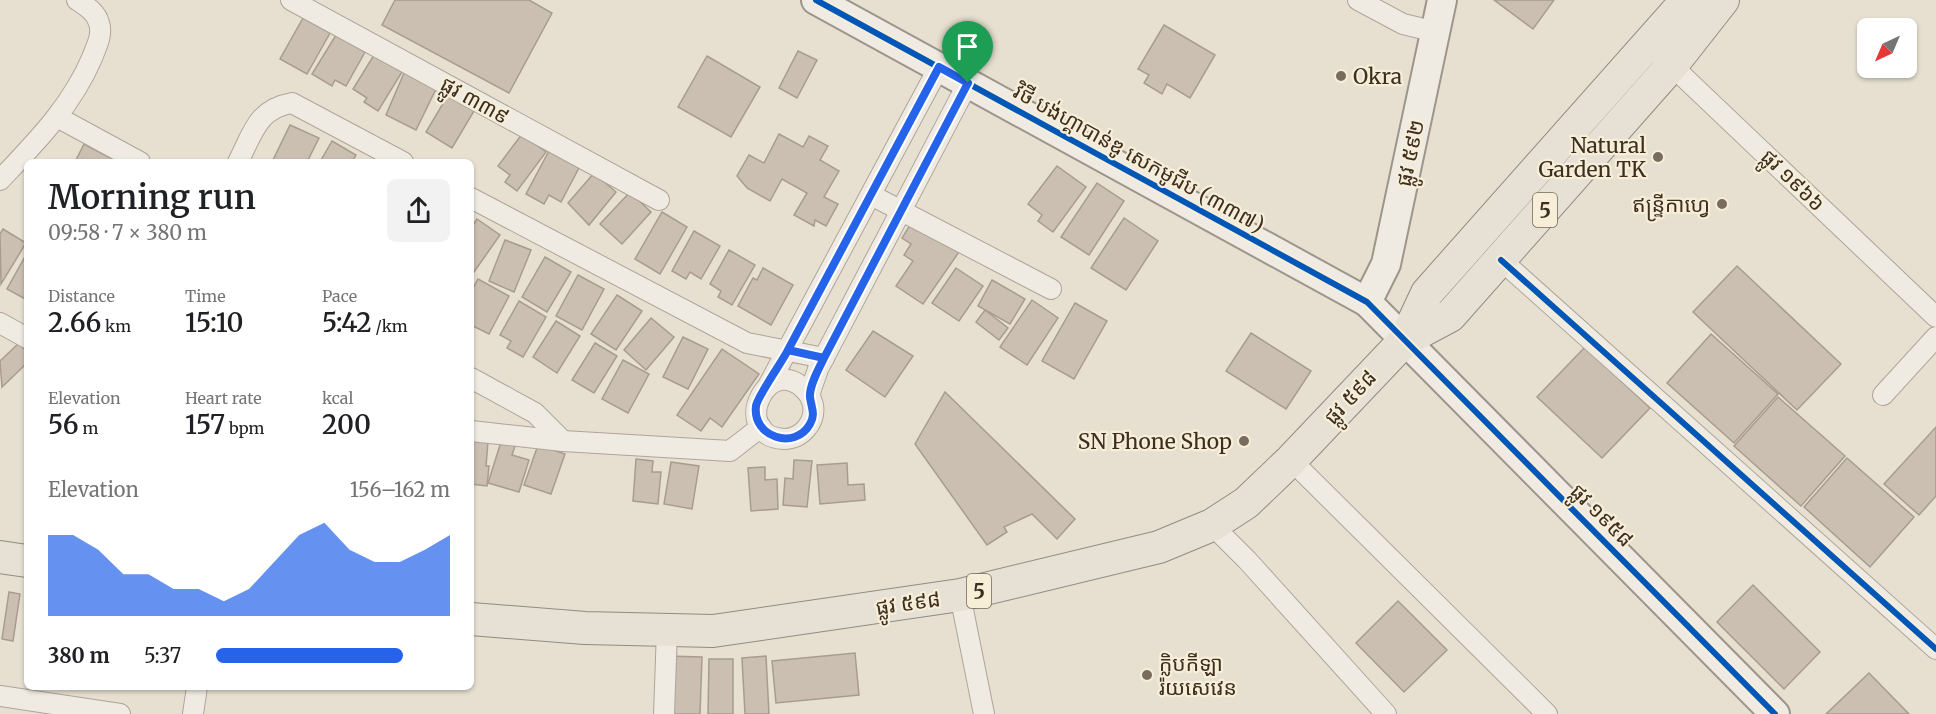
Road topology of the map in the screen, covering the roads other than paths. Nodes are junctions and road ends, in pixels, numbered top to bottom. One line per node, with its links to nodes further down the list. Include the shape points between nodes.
1 (77, 0): 13 (street, via 91,10 101,33 83,80)
2 (291, 0): 20 (street, ផ្លូវ ៣៣៩)
3 (816, 0): 11 (street, វិថី បង់ហ្គាបាន់ឌូ សេកមូជីប (៣៣៧))
4 (1358, 0): 8 (street, via 1403,24)
5 (1442, 0): 8 (street, ផ្លូវ ៥៩២)
6 (1688, 0): 9 (main road, ផ្លូវ ៥៩៨ / 5)
7 (1723, 0): 10 (main road, ផ្លូវ ៥៩៨ / 5)
8 (1436, 32): 24 (street, ផ្លូវ ៥៩២, via 1386,264)
9 (1649, 44): 10 (street, ផ្លូវ ១៩៦៦); 29 (main road, ផ្លូវ ៥៩៨ / 5, via 1427,293)
10 (1672, 64): 22 (main road, ផ្លូវ ៥៩៨ / 5); 25 (street, ផ្លូវ ១៩៦៦)
11 (939, 67): 12 (street, វិថី បង់ហ្គាបាន់ឌូ សេកមូជីប (៣៣៧)); 18 (street)
12 (968, 83): 21 (street); 24 (street, វិថី បង់ហ្គាបាន់ឌូ សេកមូជីប (៣៣៧))
13 (59, 118): 14 (street); 17 (street)
14 (134, 159)
15 (240, 159): 16 (street, via 261,118 274,106 292,104)
16 (397, 159)
17 (4, 167)
18 (871, 195): 21 (street); 30 (street)
19 (474, 200): 30 (street, via 747,343)
20 (659, 200)
21 (900, 212): 23 (street); 31 (street)
22 (1501, 260): 29 (main road, ផ្លូវ ៥៩៨ / 5, via 1450,316); 46 (street)
23 (1051, 289)
24 (1367, 302): 29 (street, វិថី បង់ហ្គាបាន់ឌូ សេកមូជីប (៣៣៧))
25 (1936, 317)
26 (0, 323): 27 (street)
27 (24, 336)
28 (1936, 337): 34 (street)
29 (1405, 340): 39 (main road, ផ្លូវ ៥៩៨ / 5); 55 (street, ផ្លូវ ១៩៥៨)
30 (788, 350): 31 (street); 33 (street)
31 (824, 358): 35 (street)
32 (474, 380): 38 (street, via 536,413)
33 (768, 386): 35 (street, via 791,382); 36 (street, via 761,392 755,410)
34 (1883, 395)
35 (810, 396): 36 (street, via 810,424 796,437 777,438)
36 (761, 427): 38 (street, via 730,451)
37 (474, 431): 38 (street)
38 (563, 441)
39 (1292, 460): 40 (main road, ផ្លូវ ៥៩៨ / 5, via 1246,503); 54 (street)
40 (1212, 525): 43 (main road, ផ្លូវ ៥៩៨ / 5, via 1118,559); 53 (street)
41 (0, 557): 42 (main road)
42 (24, 561)
43 (960, 595): 45 (main road, ផ្លូវ ៥៩៨ / 5, via 713,631); 52 (street)
44 (474, 620): 45 (main road, ផ្លូវ ៥៩៨ / 5)
45 (667, 630): 51 (street)
46 (1936, 649)
47 (197, 690): 50 (street)
48 (0, 696): 49 (street)
49 (120, 714)
50 (193, 714)
51 (664, 714)
52 (984, 714)
53 (1386, 714)
54 (1547, 714)
55 (1775, 714)

